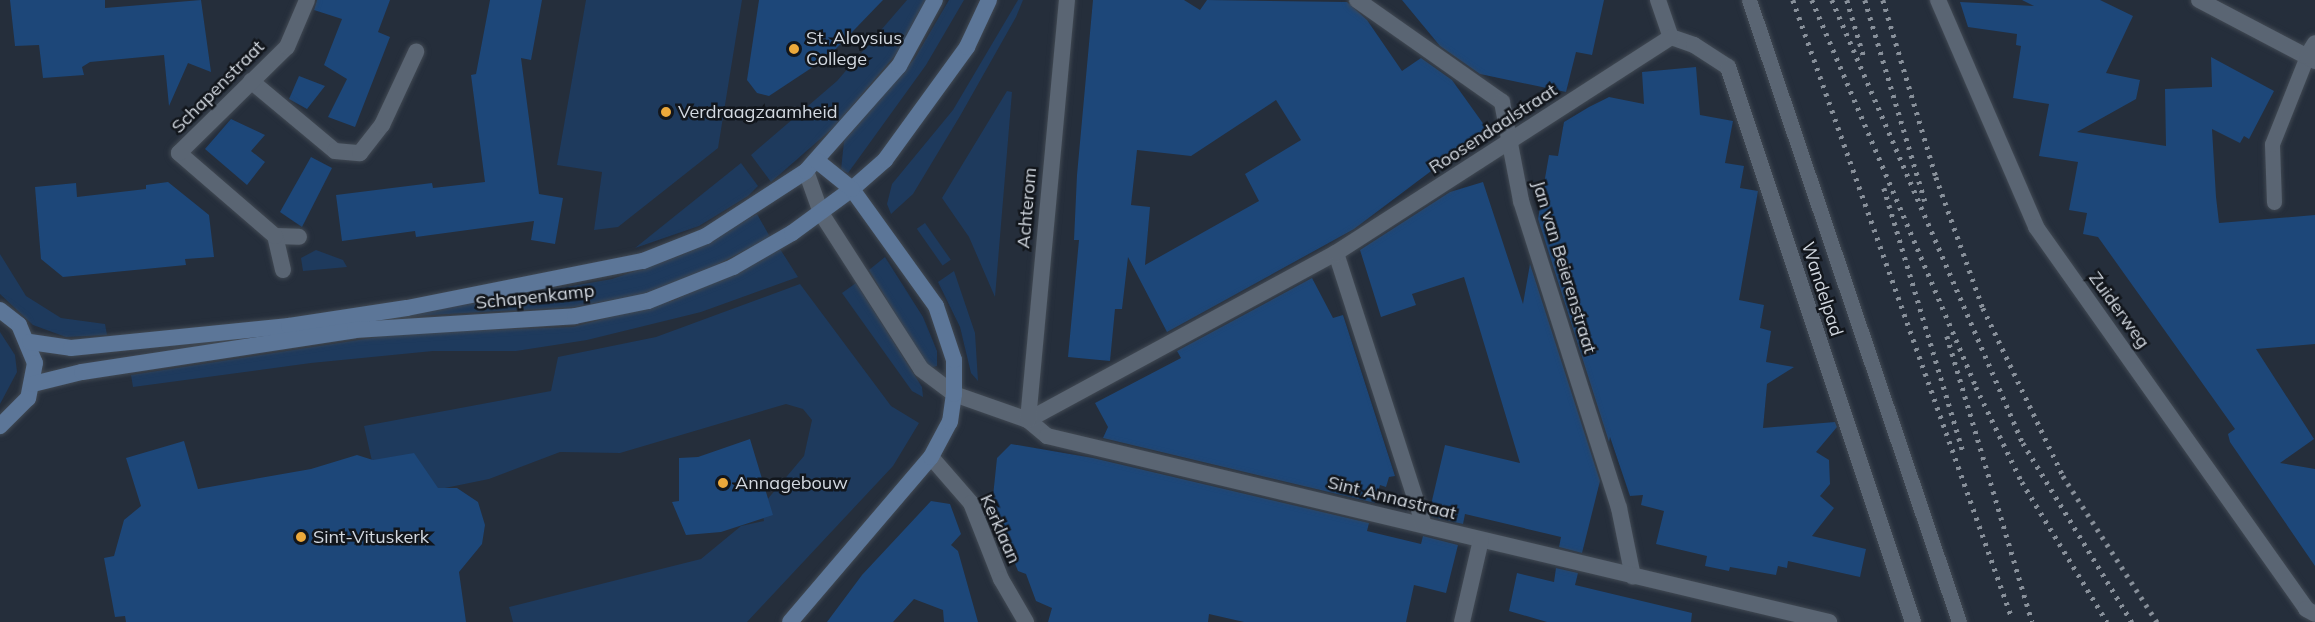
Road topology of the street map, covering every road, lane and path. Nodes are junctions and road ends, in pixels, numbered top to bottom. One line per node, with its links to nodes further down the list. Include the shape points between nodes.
1 (307, 0): 13 (street, Schapenstraat, via 287,47)
2 (935, 0): 15 (main road, Schapenkamp, via 898,66)
3 (989, 0): 16 (main road, Schapenkamp, via 967,47 885,160)
4 (1067, 0): 27 (street, Achterom)
5 (1357, 0): 14 (street, Jan van Beierenstraat, via 1502,102)
6 (1658, 0): 10 (street)
7 (1749, 0): 39 (lane)
8 (1938, 0): 33 (street, Zuiderweg, via 2036,227 2306,609)
9 (2199, 0): 12 (street)
10 (1671, 37): 14 (street, Roosendaalstraat); 38 (street, Wandelpad, via 1694,45 1728,66)
11 (416, 52): 13 (street, via 382,125 360,153 335,151)
12 (2312, 53): 17 (lane, via 2272,144)
13 (251, 81): 19 (street, Schapenstraat, via 179,153)
14 (1511, 142): 21 (street, Roosendaalstraat); 32 (street, Jan van Beierenstraat, via 1521,201 1619,508)
15 (811, 166): 16 (main road); 18 (street); 24 (main road, Schapenkamp, via 706,236 642,261 408,308 289,326 71,348)
16 (852, 189): 18 (main road, Schapenkamp); 26 (main road, via 936,306 954,360)
17 (2274, 202)
18 (821, 213): 25 (main road, Schapenkamp, via 733,267 638,303 575,316 356,330 82,372); 26 (street, via 921,369)
19 (275, 236): 20 (street); 22 (street)
20 (299, 237)
21 (1336, 253): 27 (street, Roosendaalstraat); 30 (street)
22 (283, 270)
23 (0, 310): 24 (main road, via 20,325)
24 (30, 342): 25 (main road)
25 (33, 384): 28 (main road, via 18,412)
26 (954, 394): 27 (street, Sint Annastraat); 29 (main road, via 950,422)
27 (1028, 420): 30 (street, Sint Annastraat, via 1047,436)
28 (0, 426)
29 (931, 457): 34 (main road); 35 (street, Kerklaan, via 971,503 1001,579)
30 (1424, 525): 31 (street, Sint Annastraat)
31 (1481, 540): 32 (street, Sint Annastraat); 36 (street)
32 (1633, 577): 37 (street, Sint Annastraat)
33 (2315, 614)
34 (790, 622)
35 (1026, 622)
36 (1462, 622)
37 (1829, 622)
38 (1913, 622)
39 (1959, 622)

